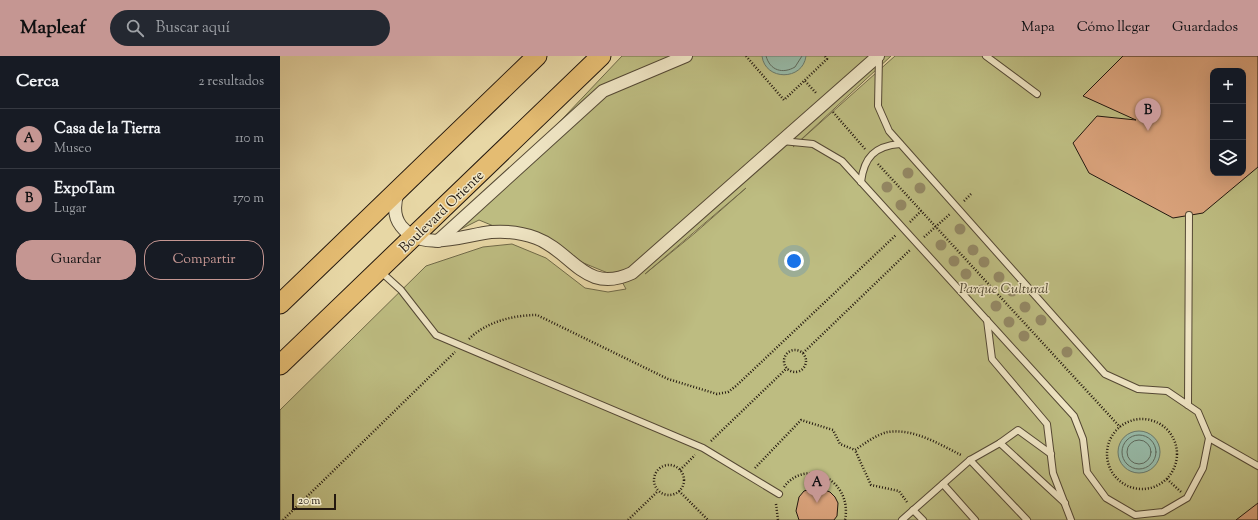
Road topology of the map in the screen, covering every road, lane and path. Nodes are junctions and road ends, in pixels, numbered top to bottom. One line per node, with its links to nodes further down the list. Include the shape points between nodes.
1 (537, 56): 15 (main road)
2 (601, 56): 22 (main road, Boulevard Oriente)
3 (686, 56): 23 (street, via 603,91)
4 (746, 56): 8 (path, via 784,100)
5 (825, 56): 8 (path, via 828,59)
6 (878, 56): 10 (street); 12 (lane, via 878,106 889,132)
7 (986, 56): 9 (lane)
8 (805, 80): 10 (path)
9 (1038, 94)
10 (824, 102): 11 (street); 13 (path)
11 (780, 141): 14 (lane, via 812,144 842,161); 23 (street, via 632,273 624,277 598,278 584,273 553,246 526,234 492,232)
12 (900, 144): 13 (lane, via 888,145 876,150); 17 (lane)
13 (871, 156): 14 (lane, via 863,170); 18 (path)
14 (861, 182): 21 (lane)
15 (398, 192): 22 (street, via 395,202 398,223); 26 (main road)
16 (971, 194): 17 (path)
17 (956, 208): 20 (path); 32 (lane, via 1105,374 1138,389 1166,391)
18 (921, 211): 20 (path); 21 (path)
19 (1189, 215): 32 (lane)
20 (936, 227): 24 (path); 33 (path)
21 (903, 228): 24 (lane); 28 (path, via 728,392 717,394 668,379 537,315 520,315 490,325 476,332)
22 (414, 237): 23 (street); 25 (main road, Boulevard Oriente)
23 (438, 241)
24 (918, 244): 27 (lane); 29 (path)
25 (379, 270): 28 (lane, via 401,290 436,335); 30 (main road, Boulevard Oriente)
26 (280, 304)
27 (987, 320): 38 (lane, via 992,359 1047,424); 51 (lane, via 1074,416 1083,440 1087,472 1106,498)
28 (461, 347): 36 (lane); 52 (path)
29 (803, 353): 31 (path, via 794,350 787,353 784,360); 31 (path, via 806,360 802,369 795,372)
30 (280, 365)
31 (787, 368): 36 (path)
32 (1188, 405): 34 (lane, via 1198,412)
33 (1120, 427): 43 (path, via 1142,419 1154,421 1168,431 1176,446 1177,458 1174,469); 43 (path, via 1112,436 1107,457 1116,478 1136,489 1158,486)
34 (1209, 438): 40 (lane); 48 (lane, via 1203,468)
35 (1000, 443): 38 (lane, via 1018,430); 39 (lane); 49 (lane)
36 (703, 448): 41 (path); 42 (lane)
37 (855, 450): 39 (path, via 886,432 907,431 937,442); 42 (path, via 840,444 833,430 801,420); 50 (path, via 871,485 899,491)
38 (1051, 454): 49 (lane, via 1053,474)
39 (970, 460): 44 (lane); 60 (lane)
40 (1258, 466)
41 (680, 470): 45 (path, via 672,465 658,470 654,479); 46 (path, via 684,480)
42 (748, 476): 47 (lane)
43 (1167, 479): 48 (path)
44 (943, 484): 50 (lane); 59 (lane)
45 (658, 491): 46 (path, via 669,495); 53 (path)
46 (679, 491): 54 (path)
47 (779, 494): 55 (path, via 776,505); 56 (path, via 786,484 796,477 820,475 840,488 847,510)
48 (1187, 498): 51 (lane, via 1163,512)
49 (1066, 504): 61 (lane)
50 (914, 510): 57 (lane); 58 (lane)
51 (1136, 518)
52 (283, 520)
53 (628, 520)
54 (708, 520)
55 (778, 520)
56 (845, 520)
57 (902, 520)
58 (923, 520)
59 (975, 520)
60 (1027, 520)
61 (1071, 520)

